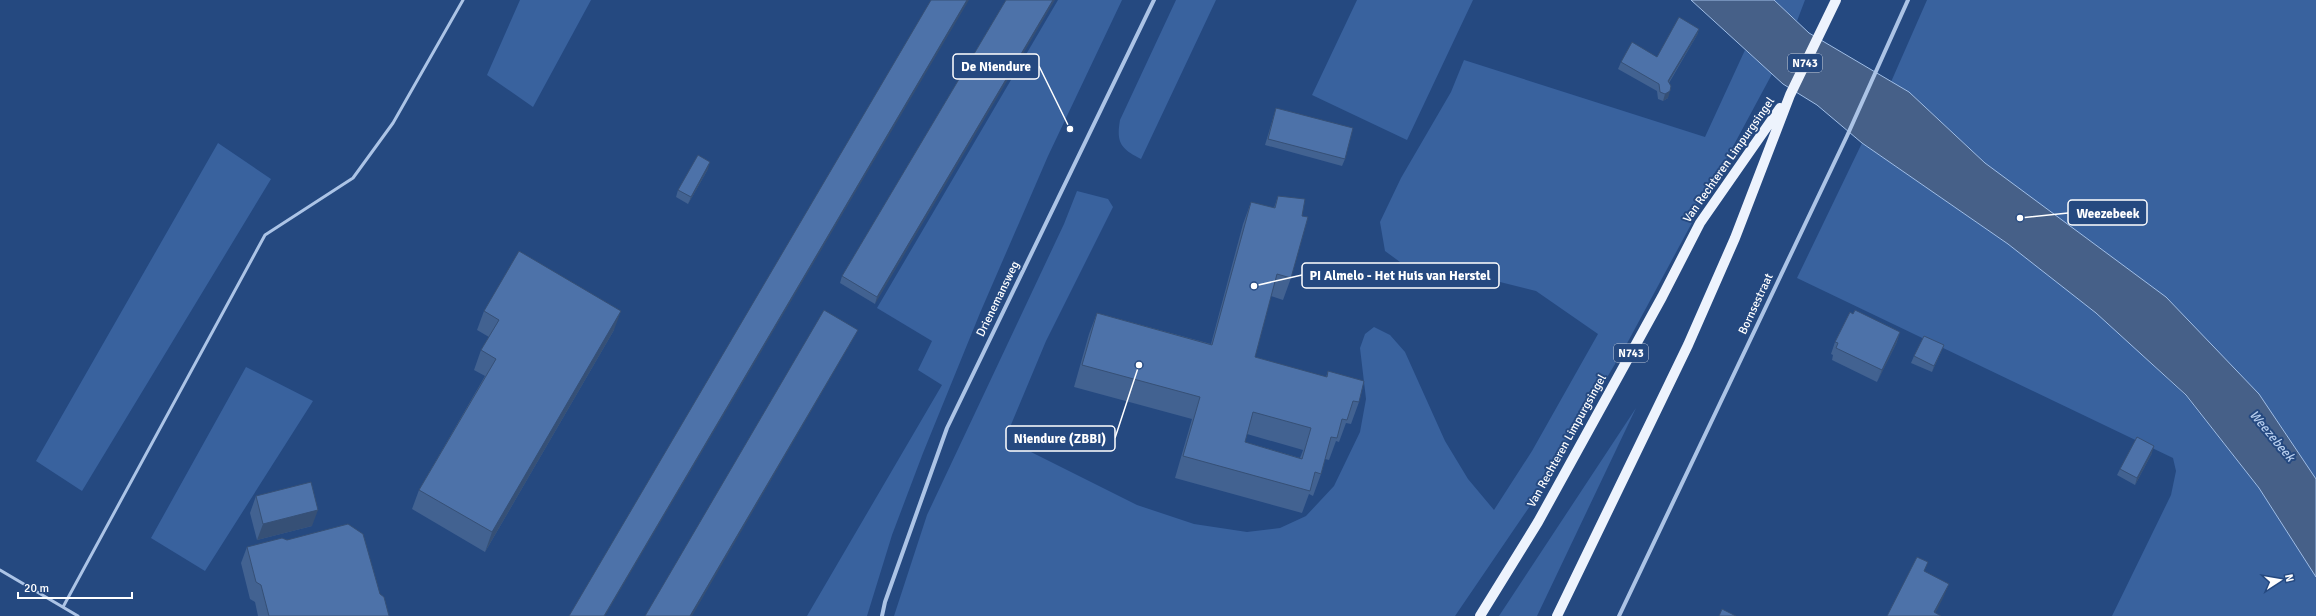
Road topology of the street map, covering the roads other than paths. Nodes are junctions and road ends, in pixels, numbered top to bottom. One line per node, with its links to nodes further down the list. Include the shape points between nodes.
1 (463, 0): 7 (lane, via 393,123 353,178 265,235)
2 (1154, 0): 9 (street, Drienemansweg, via 947,428)
3 (1836, 0): 5 (main road, Van Rechteren Limpurgsingel / N743)
4 (1908, 0): 12 (street, Bornsestraat, via 1847,136)
5 (1790, 95): 10 (main road, Van Rechteren Limpurgsingel / N743, via 1700,223 1538,522); 11 (main road, Van Rechteren Limpurgsingel / N743, via 1735,238 1688,345)
6 (0, 570): 7 (lane)
7 (63, 607): 8 (lane)
8 (78, 616)
9 (882, 616)
10 (1480, 616)
11 (1557, 616)
12 (1619, 616)

